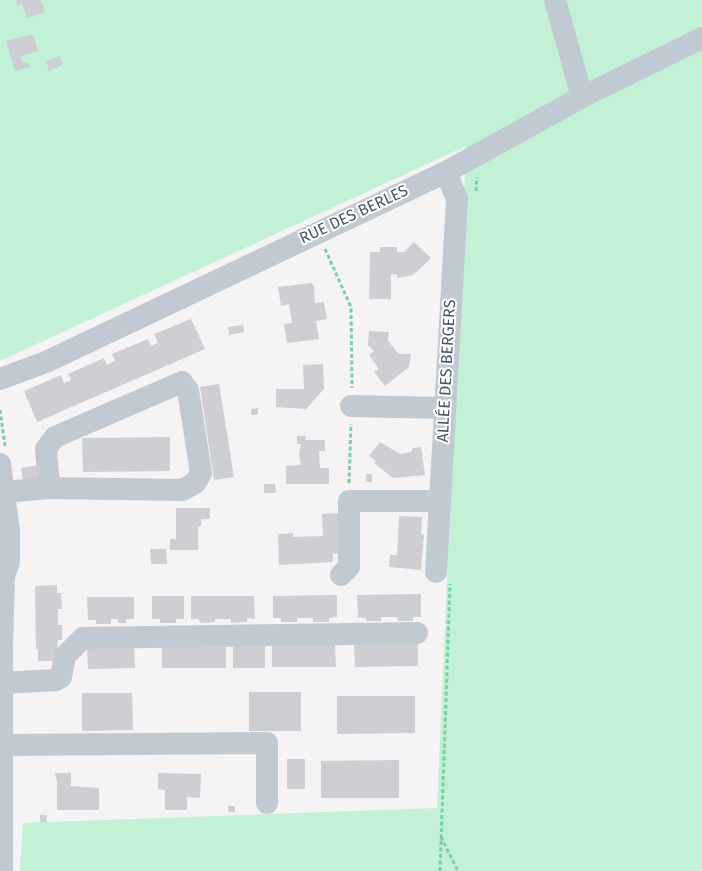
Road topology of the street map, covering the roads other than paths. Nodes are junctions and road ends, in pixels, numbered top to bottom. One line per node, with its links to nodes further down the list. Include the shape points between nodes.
1 (555, 0): 3 (street)
2 (702, 38): 3 (street, RUE DES BERLES)
3 (582, 97): 4 (street, RUE DES BERLES)
4 (446, 172): 5 (street, RUE DES BERLES, via 46,362); 7 (street, ALLÉE DES BERGERS, via 458,199)
5 (0, 379)
6 (352, 406): 7 (street)
7 (444, 408): 11 (street, ALLÉE DES BERGERS)
8 (2, 454): 10 (street)
9 (49, 488): 9 (street, via 46,449 55,437 182,382 188,390 202,473 195,483 182,490); 10 (street)
10 (5, 492): 12 (street, via 9,554)
11 (440, 500): 13 (street, ALLÉE DES BERGERS); 14 (street, via 349,501 349,566)
12 (2, 571): 16 (street)
13 (436, 572)
14 (341, 575)
15 (417, 633): 16 (street, via 83,638 65,656 61,677 56,680)
16 (2, 682): 17 (street)
17 (2, 745): 18 (street, via 267,744); 19 (street)
18 (267, 803)
19 (2, 871)

